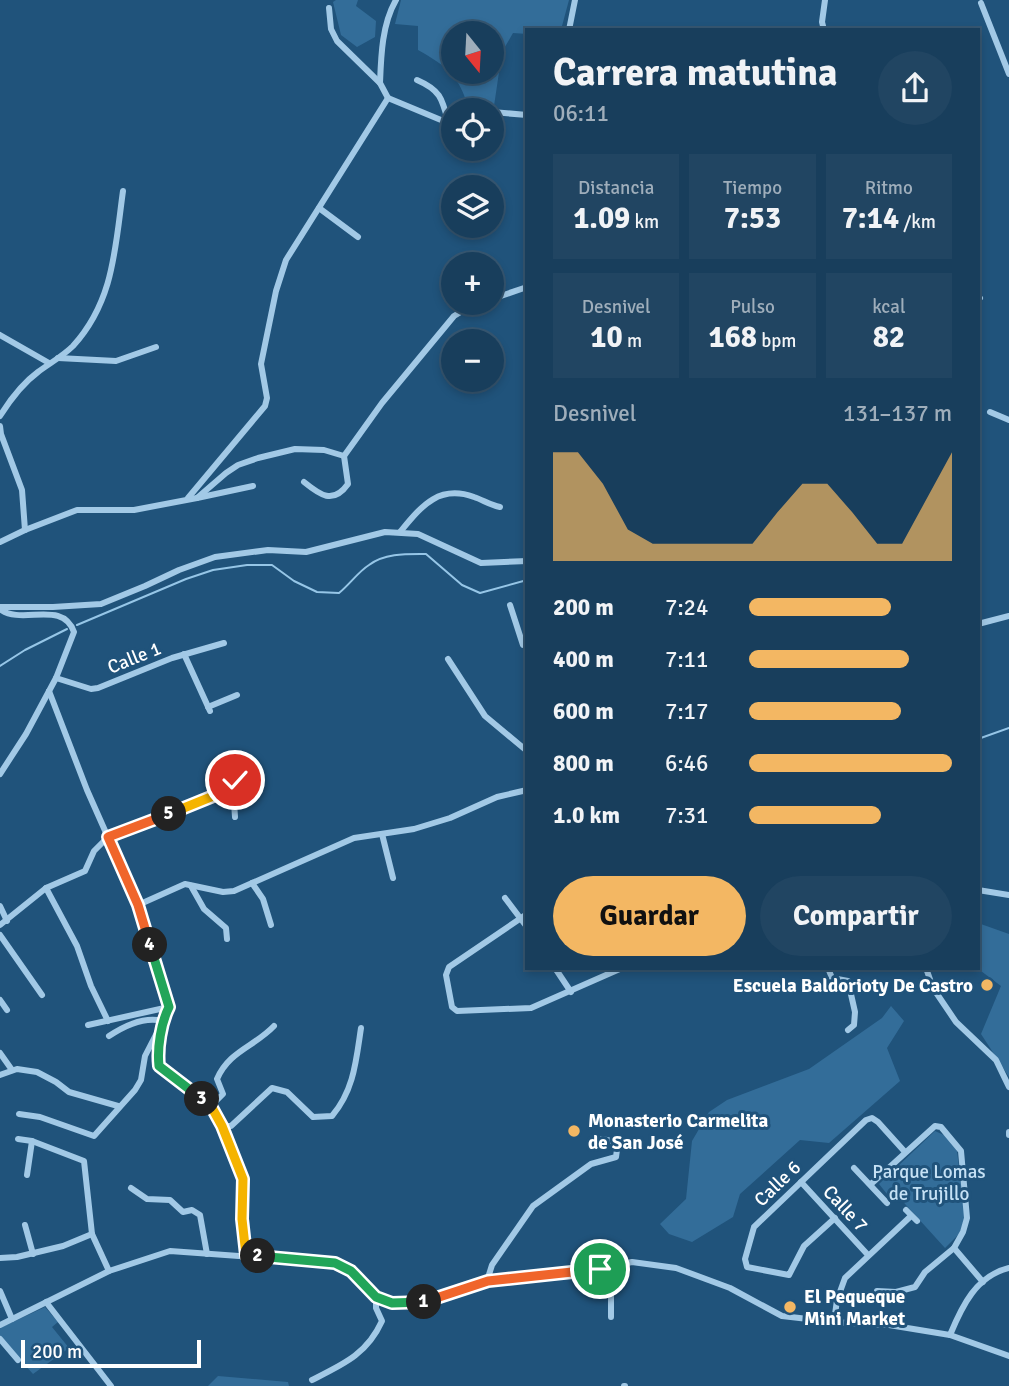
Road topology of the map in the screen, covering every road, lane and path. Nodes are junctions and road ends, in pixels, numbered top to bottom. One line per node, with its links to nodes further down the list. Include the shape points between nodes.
1 (396, 0): 11 (street, via 385,29)
2 (576, 0): 7 (street)
3 (825, 0): 8 (street)
4 (972, 0): 5 (street)
5 (982, 1): 9 (street)
6 (329, 8): 11 (street, via 337,41)
7 (569, 28)
8 (824, 28)
9 (1009, 74)
10 (417, 80): 13 (street, via 434,88)
11 (380, 83): 12 (street)
12 (388, 97): 16 (street); 18 (street)
13 (441, 99)
14 (504, 113): 15 (street)
15 (525, 115)
16 (441, 119)
17 (122, 191): 25 (street, via 110,284 89,326)
18 (319, 208): 19 (street); 34 (street, via 286,260 276,291 261,364 265,406)
19 (358, 237)
20 (525, 288): 21 (street)
21 (504, 295)
22 (456, 315): 31 (street)
23 (0, 335): 26 (street)
24 (156, 347): 25 (street, via 116,361)
25 (58, 358): 26 (street)
26 (49, 363): 28 (street)
27 (990, 412): 29 (street)
28 (0, 416)
29 (1009, 420)
30 (0, 426): 37 (street, via 22,490)
31 (344, 456): 32 (street, via 348,484 341,494 319,494); 35 (street, via 295,449 258,458 238,465)
32 (304, 482)
33 (253, 486): 35 (street)
34 (188, 498): 35 (street); 37 (street, via 134,510 77,510)
35 (197, 498)
36 (500, 507): 38 (street, via 474,497 441,495 427,501)
37 (25, 530): 39 (street)
38 (400, 531): 40 (street, via 418,534 481,563); 42 (street, via 306,552 268,550 215,557 101,604)
39 (0, 542)
40 (525, 561)
41 (510, 605): 46 (street)
42 (0, 608): 49 (street, via 10,615 49,614 71,623 72,641)
43 (1009, 616): 44 (street)
44 (980, 623)
45 (224, 643): 47 (street, Calle 1)
46 (525, 645)
47 (184, 654): 49 (street, Calle 1, via 98,688); 51 (street, via 209,709)
48 (448, 659): 52 (street, via 485,716)
49 (56, 678): 50 (street)
50 (49, 691): 54 (street); 59 (street)
51 (237, 695)
52 (525, 749)
53 (229, 760): 55 (street)
54 (0, 774)
55 (233, 788): 57 (street); 59 (street)
56 (525, 790): 58 (street, via 497,797 450,818)
57 (235, 817)
58 (382, 834): 60 (street); 61 (street, via 354,838)
59 (108, 837): 63 (street, via 94,851 85,871); 67 (street)
60 (393, 878)
61 (251, 883): 62 (street, via 223,892); 71 (street, via 263,899)
62 (191, 886): 67 (street, via 185,884); 73 (street, via 204,909 226,928)
63 (46, 888): 70 (street); 83 (street, via 77,946)
64 (980, 890): 65 (street)
65 (1009, 895)
66 (505, 898): 69 (street)
67 (138, 905): 81 (street)
68 (0, 906): 70 (street)
69 (524, 916): 78 (street, via 449,967 446,975 452,1007 457,1011 531,1008)
70 (4, 923)
71 (271, 925)
72 (0, 935): 79 (street)
73 (227, 939)
74 (556, 970): 78 (street)
75 (616, 970): 78 (street)
76 (829, 970): 88 (street, via 832,978 848,982 855,1012)
77 (927, 970): 93 (street, via 956,1022 996,1060)
78 (571, 992)
79 (42, 995)
80 (0, 1000): 82 (street)
81 (169, 1007): 83 (street); 84 (street)
82 (7, 1010)
83 (108, 1021): 85 (street)
84 (163, 1021): 89 (street, via 139,1021); 94 (street, via 159,1066); 95 (street, via 145,1056 141,1080)
85 (88, 1025)
86 (274, 1026): 94 (street, via 226,1062 217,1079 223,1094)
87 (361, 1028): 97 (street, via 353,1079 332,1116 313,1117 288,1093 272,1088 231,1126)
88 (848, 1030)
89 (109, 1036)
90 (0, 1053): 91 (street)
91 (12, 1070): 92 (street); 95 (street, via 37,1072 69,1092)
92 (0, 1075)
93 (1009, 1087)
94 (211, 1106): 97 (street)
95 (118, 1107): 96 (street, via 94,1136)
96 (19, 1114)
97 (222, 1126): 115 (street, via 243,1179)
98 (18, 1139): 100 (street)
99 (600, 1139): 121 (street, via 618,1142 616,1157 591,1164 533,1206 492,1265)
100 (32, 1141): 103 (street); 111 (street, via 84,1161)
101 (905, 1152): 104 (street, Calle 6, via 872,1118); 105 (street); 112 (street, via 935,1126 941,1126 961,1151 967,1219)
102 (854, 1168): 105 (street)
103 (27, 1175)
104 (801, 1182): 109 (street, Calle 7); 109 (street, Calle 6, via 754,1227 747,1267 789,1275 804,1246)
105 (871, 1184): 107 (street)
106 (131, 1188): 114 (street, via 147,1199 170,1200 184,1212 200,1215)
107 (887, 1203)
108 (911, 1215): 116 (street)
109 (835, 1218): 116 (street, Calle 7)
110 (25, 1225): 113 (street)
111 (92, 1234): 113 (street); 120 (street)
112 (954, 1248): 122 (street); 124 (street, via 925,1272 915,1287)
113 (33, 1254): 117 (street)
114 (207, 1254): 115 (street); 120 (street, via 170,1251)
115 (246, 1255): 125 (street, via 335,1263 351,1271)
116 (868, 1255): 129 (street, via 845,1278)
117 (0, 1258)
118 (616, 1265): 121 (street); 127 (street); 129 (street, via 632,1262 676,1268 730,1288 782,1316)
119 (1009, 1268): 122 (street)
120 (108, 1271): 126 (street)
121 (488, 1281): 125 (street, via 422,1303 392,1303)
122 (983, 1282): 131 (street, via 964,1302)
123 (0, 1291): 128 (street)
124 (877, 1292)
125 (376, 1297): 135 (street, via 383,1321 374,1339 355,1358)
126 (46, 1302): 128 (street); 136 (street)
127 (611, 1317)
128 (12, 1319): 130 (street)
129 (834, 1322): 131 (street)
130 (0, 1325)
131 (950, 1335): 133 (street)
132 (0, 1339): 134 (street)
133 (1009, 1356)
134 (19, 1360)
135 (313, 1380)
136 (111, 1386)

